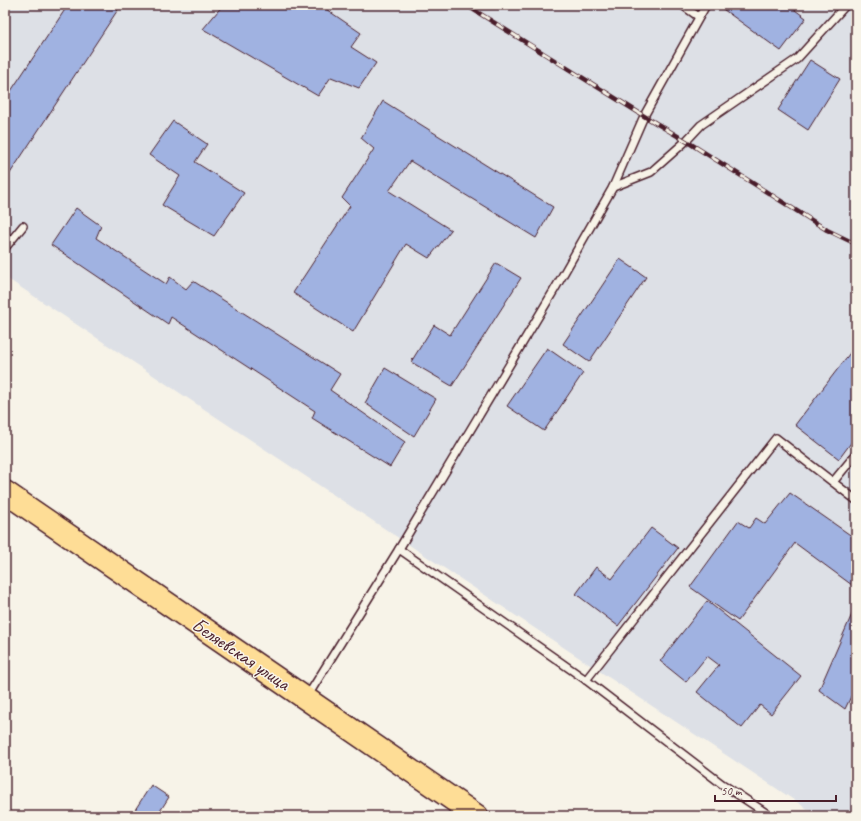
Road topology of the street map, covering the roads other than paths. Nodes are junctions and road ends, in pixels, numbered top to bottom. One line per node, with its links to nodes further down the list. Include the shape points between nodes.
1 (682, 5): 4 (lane)
2 (706, 5): 4 (lane)
3 (846, 5): 5 (lane, via 797,59 701,124 651,172)
4 (699, 17): 5 (lane, via 644,116)
5 (612, 187): 12 (lane, via 556,287)
6 (23, 226): 7 (lane)
7 (5, 248)
8 (856, 454): 9 (lane)
9 (833, 482): 11 (lane); 13 (lane, via 776,438)
10 (5, 492): 14 (main road, Беляевская улица)
11 (856, 500)
12 (399, 548): 13 (lane); 14 (lane)
13 (586, 680): 16 (lane)
14 (306, 699): 15 (main road, Беляевская улица)
15 (477, 816)
16 (768, 816)

